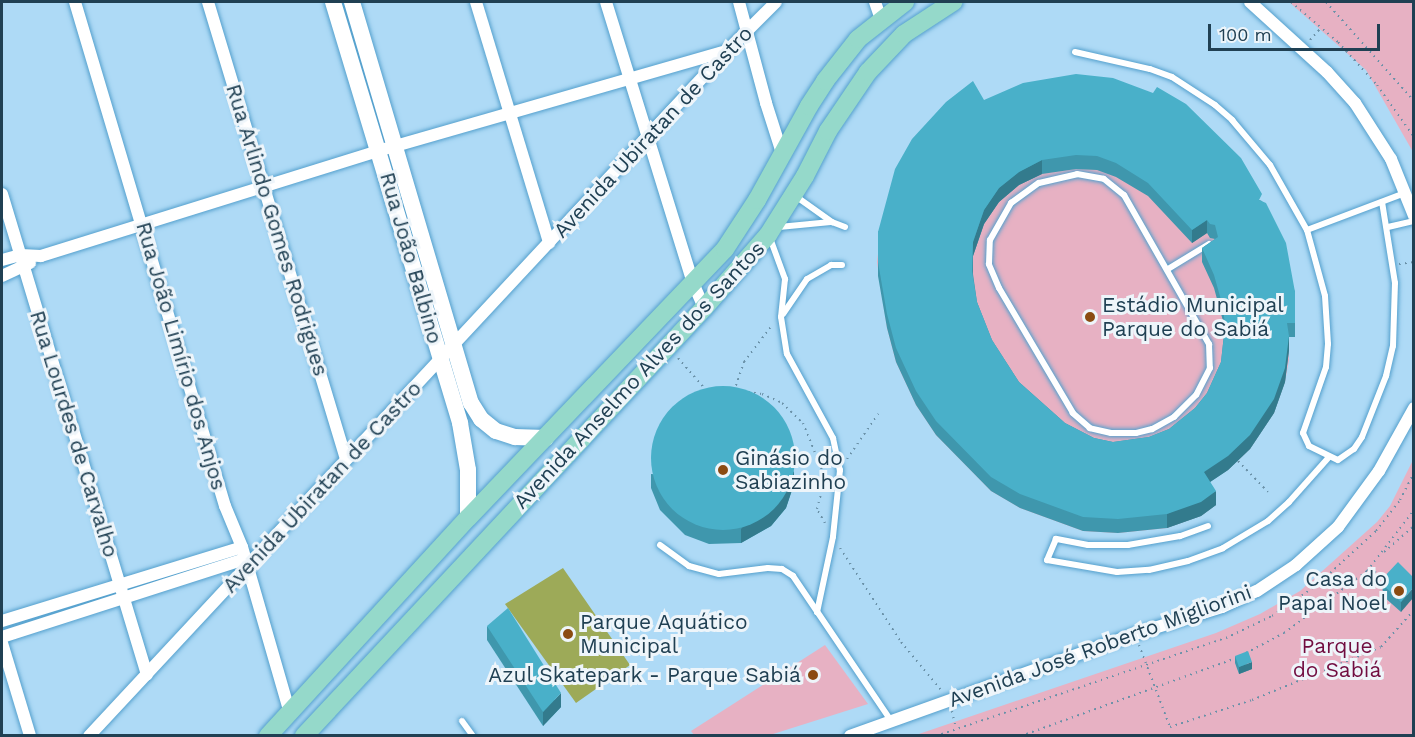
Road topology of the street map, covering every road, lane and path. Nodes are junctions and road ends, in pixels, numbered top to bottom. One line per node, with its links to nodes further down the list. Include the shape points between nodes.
1 (75, 2): 35 (street, Rua João Limírio dos Anjos)
2 (208, 2): 27 (street, Rua Arlindo Gomes Rodrigues)
3 (333, 2): 25 (main road, Rua João Balbino)
4 (352, 2): 25 (main road, Rua João Balbino)
5 (476, 2): 22 (street)
6 (606, 2): 20 (street)
7 (739, 2): 16 (street)
8 (776, 2): 16 (street, Avenida Ubiratan de Castro)
9 (905, 2): 14 (main road, Avenida Anselmo Alves dos Santos)
10 (953, 2): 30 (main road, Avenida Anselmo Alves dos Santos, via 904,34 868,72 828,131)
11 (1250, 2): 17 (street)
12 (1291, 2): 15 (path)
13 (1326, 2): 21 (path)
14 (878, 10): 26 (main road, Avenida Anselmo Alves dos Santos, via 825,81)
15 (1321, 28): 17 (path); 23 (path, via 1377,85)
16 (748, 31): 18 (street, Avenida Ubiratan de Castro); 26 (street)
17 (1301, 48): 28 (street, via 1335,81 1368,122)
18 (727, 51): 20 (street); 24 (street, Avenida Ubiratan de Castro)
19 (1075, 52): 38 (lane, via 1172,77 1215,105 1262,153)
20 (630, 80): 22 (street); 24 (street)
21 (1413, 101)
22 (510, 115): 25 (street); 40 (street)
23 (1413, 136)
24 (648, 138): 40 (street, Avenida Ubiratan de Castro); 49 (street)
25 (388, 149): 27 (street); 53 (main road, Rua João Balbino); 54 (main road, Rua João Balbino)
26 (782, 153): 49 (main road, Avenida Anselmo Alves dos Santos, via 739,231)
27 (264, 188): 35 (street); 63 (street, Rua Arlindo Gomes Rodrigues)
28 (1406, 193): 31 (lane); 32 (street)
29 (2, 194): 43 (street, Rua Lourdes de Carvalho)
30 (794, 195): 34 (lane); 39 (main road, Avenida Anselmo Alves dos Santos)
31 (1382, 202): 37 (lane); 38 (lane)
32 (1413, 216)
33 (1413, 221): 37 (lane)
34 (832, 222): 36 (lane); 39 (lane)
35 (143, 226): 43 (street); 76 (street, Rua João Limírio dos Anjos, via 225,506)
36 (845, 227)
37 (1388, 227): 45 (lane)
38 (1307, 230): 62 (lane, via 1325,296 1328,344 1324,375 1303,433 1309,446)
39 (771, 231): 50 (main road, Avenida Anselmo Alves dos Santos); 51 (lane, via 785,279)
40 (549, 243): 53 (street, Avenida Ubiratan de Castro)
41 (1212, 243): 47 (lane)
42 (2, 260): 43 (street)
43 (23, 261): 48 (street); 79 (street, Rua Lourdes de Carvalho)
44 (1413, 262): 45 (path)
45 (1393, 264): 62 (lane, via 1396,317 1386,376 1354,449 1338,460)
46 (842, 266): 52 (lane, via 831,266 807,279)
47 (1168, 269): 47 (lane, via 1118,188 1104,178 1088,174 1049,180 1020,195 1003,213 988,251 999,288 1073,413 1090,428 1119,434 1152,429 1174,417 1196,396 1210,368 1208,339)
48 (2, 276)
49 (693, 283): 50 (street); 61 (main road, Avenida Anselmo Alves dos Santos)
50 (704, 308): 55 (main road, Avenida Anselmo Alves dos Santos)
51 (782, 309): 52 (lane); 56 (path, via 744,362)
52 (781, 317): 65 (lane, via 787,354 833,438)
53 (453, 346): 54 (street, Avenida Ubiratan de Castro); 61 (main road, Rua João Balbino, via 467,394 487,425 505,435)
54 (441, 359): 63 (street, Avenida Ubiratan de Castro); 70 (main road, Rua João Balbino, via 465,448)
55 (656, 359): 58 (path, via 666,369 677,357); 98 (main road, Avenida Anselmo Alves dos Santos)
56 (734, 391): 57 (path); 67 (path, via 762,394 782,403 802,423 822,470)
57 (726, 392)
58 (710, 394)
59 (1413, 408): 84 (street, Avenida José Roberto Migliorini, via 1397,442 1360,498 1338,526 1296,565 1238,600)
60 (878, 414): 65 (path)
61 (546, 438): 70 (main road, Avenida Anselmo Alves dos Santos)
62 (1329, 457): 71 (lane, via 1268,521 1214,552 1149,570 1117,572 1047,560 1056,538 1088,545 1128,545 1172,538)
63 (346, 458): 76 (street, Avenida Ubiratan de Castro)
64 (1238, 461): 68 (path)
65 (840, 470): 67 (path); 73 (lane)
66 (1413, 473): 87 (path, via 1400,500 1377,531 1297,601 1226,638)
67 (822, 490): 73 (path, via 818,509)
68 (1268, 492)
69 (1413, 510): 75 (path)
70 (468, 518): 91 (main road, Avenida Anselmo Alves dos Santos)
71 (1208, 526)
72 (1413, 526): 75 (path)
73 (833, 537): 82 (lane); 90 (path, via 901,642)
74 (660, 545): 82 (lane, via 689,566 719,574 782,569 793,576)
75 (1380, 556): 77 (path)
76 (245, 558): 79 (street); 80 (street); 88 (street, Avenida Ubiratan de Castro); 91 (street, Rua João Limírio dos Anjos)
77 (1370, 568): 78 (path); 89 (path, via 1270,641 1220,665)
78 (1389, 583)
79 (119, 584): 80 (street, Rua Lourdes de Carvalho); 83 (street)
80 (123, 600): 85 (street); 88 (street, Rua Lourdes de Carvalho)
81 (1413, 610): 89 (path, via 1381,647 1252,700 1170,727)
82 (817, 612): 93 (lane)
83 (2, 621)
84 (1135, 634): 87 (path); 90 (street, Avenida José Roberto Migliorini)
85 (2, 637)
86 (2, 643): 95 (street)
87 (1145, 663): 89 (path); 94 (path)
88 (147, 675): 96 (street, Avenida Ubiratan de Castro)
89 (1154, 688): 102 (path)
90 (949, 700): 93 (street, Avenida José Roberto Migliorini); 94 (path)
91 (289, 710): 97 (main road, Avenida Anselmo Alves dos Santos)
92 (462, 721): 99 (lane)
93 (891, 721): 100 (street, Avenida José Roberto Migliorini)
94 (956, 728): 101 (path)
95 (30, 735)
96 (89, 735)
97 (268, 735)
98 (304, 735)
99 (473, 735)
100 (849, 735)
101 (936, 735)
102 (1021, 735)

